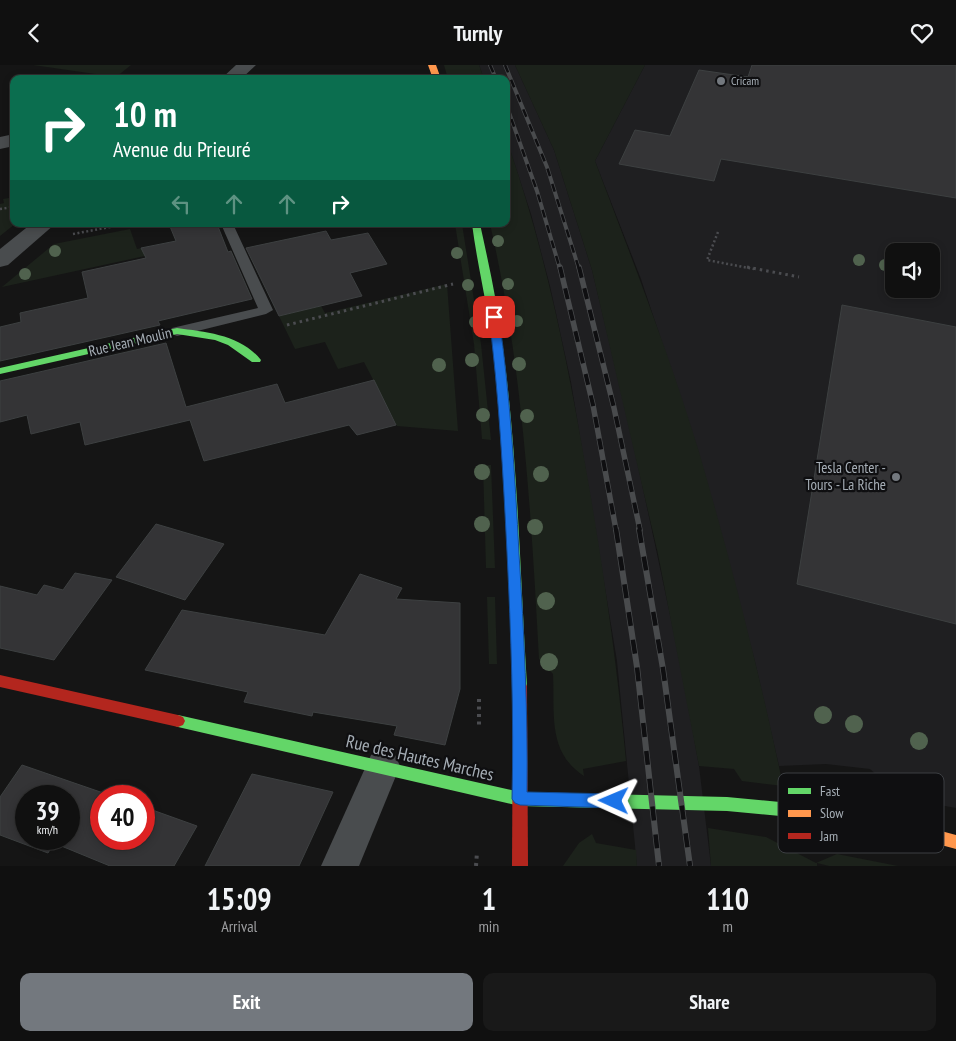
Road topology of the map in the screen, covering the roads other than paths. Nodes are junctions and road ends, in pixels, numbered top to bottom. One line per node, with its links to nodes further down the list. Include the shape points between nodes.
1 (247, 65): 2 (street)
2 (235, 75)
3 (40, 227): 6 (street)
4 (228, 227): 7 (lane, via 266,309)
5 (477, 227): 12 (street, via 494,317 509,475 521,706)
6 (0, 260)
7 (177, 331): 8 (street, Rue Jean Moulin, via 217,337); 9 (street, Rue Jean Moulin)
8 (256, 360)
9 (0, 371)
10 (0, 681): 11 (street, Rue des Hautes Marches)
11 (383, 766): 12 (street, Rue des Hautes Marches); 14 (street)
12 (520, 799): 13 (street, Rue des Hautes Marches, via 727,804); 15 (street)
13 (778, 809)
14 (340, 866)
15 (520, 866)

